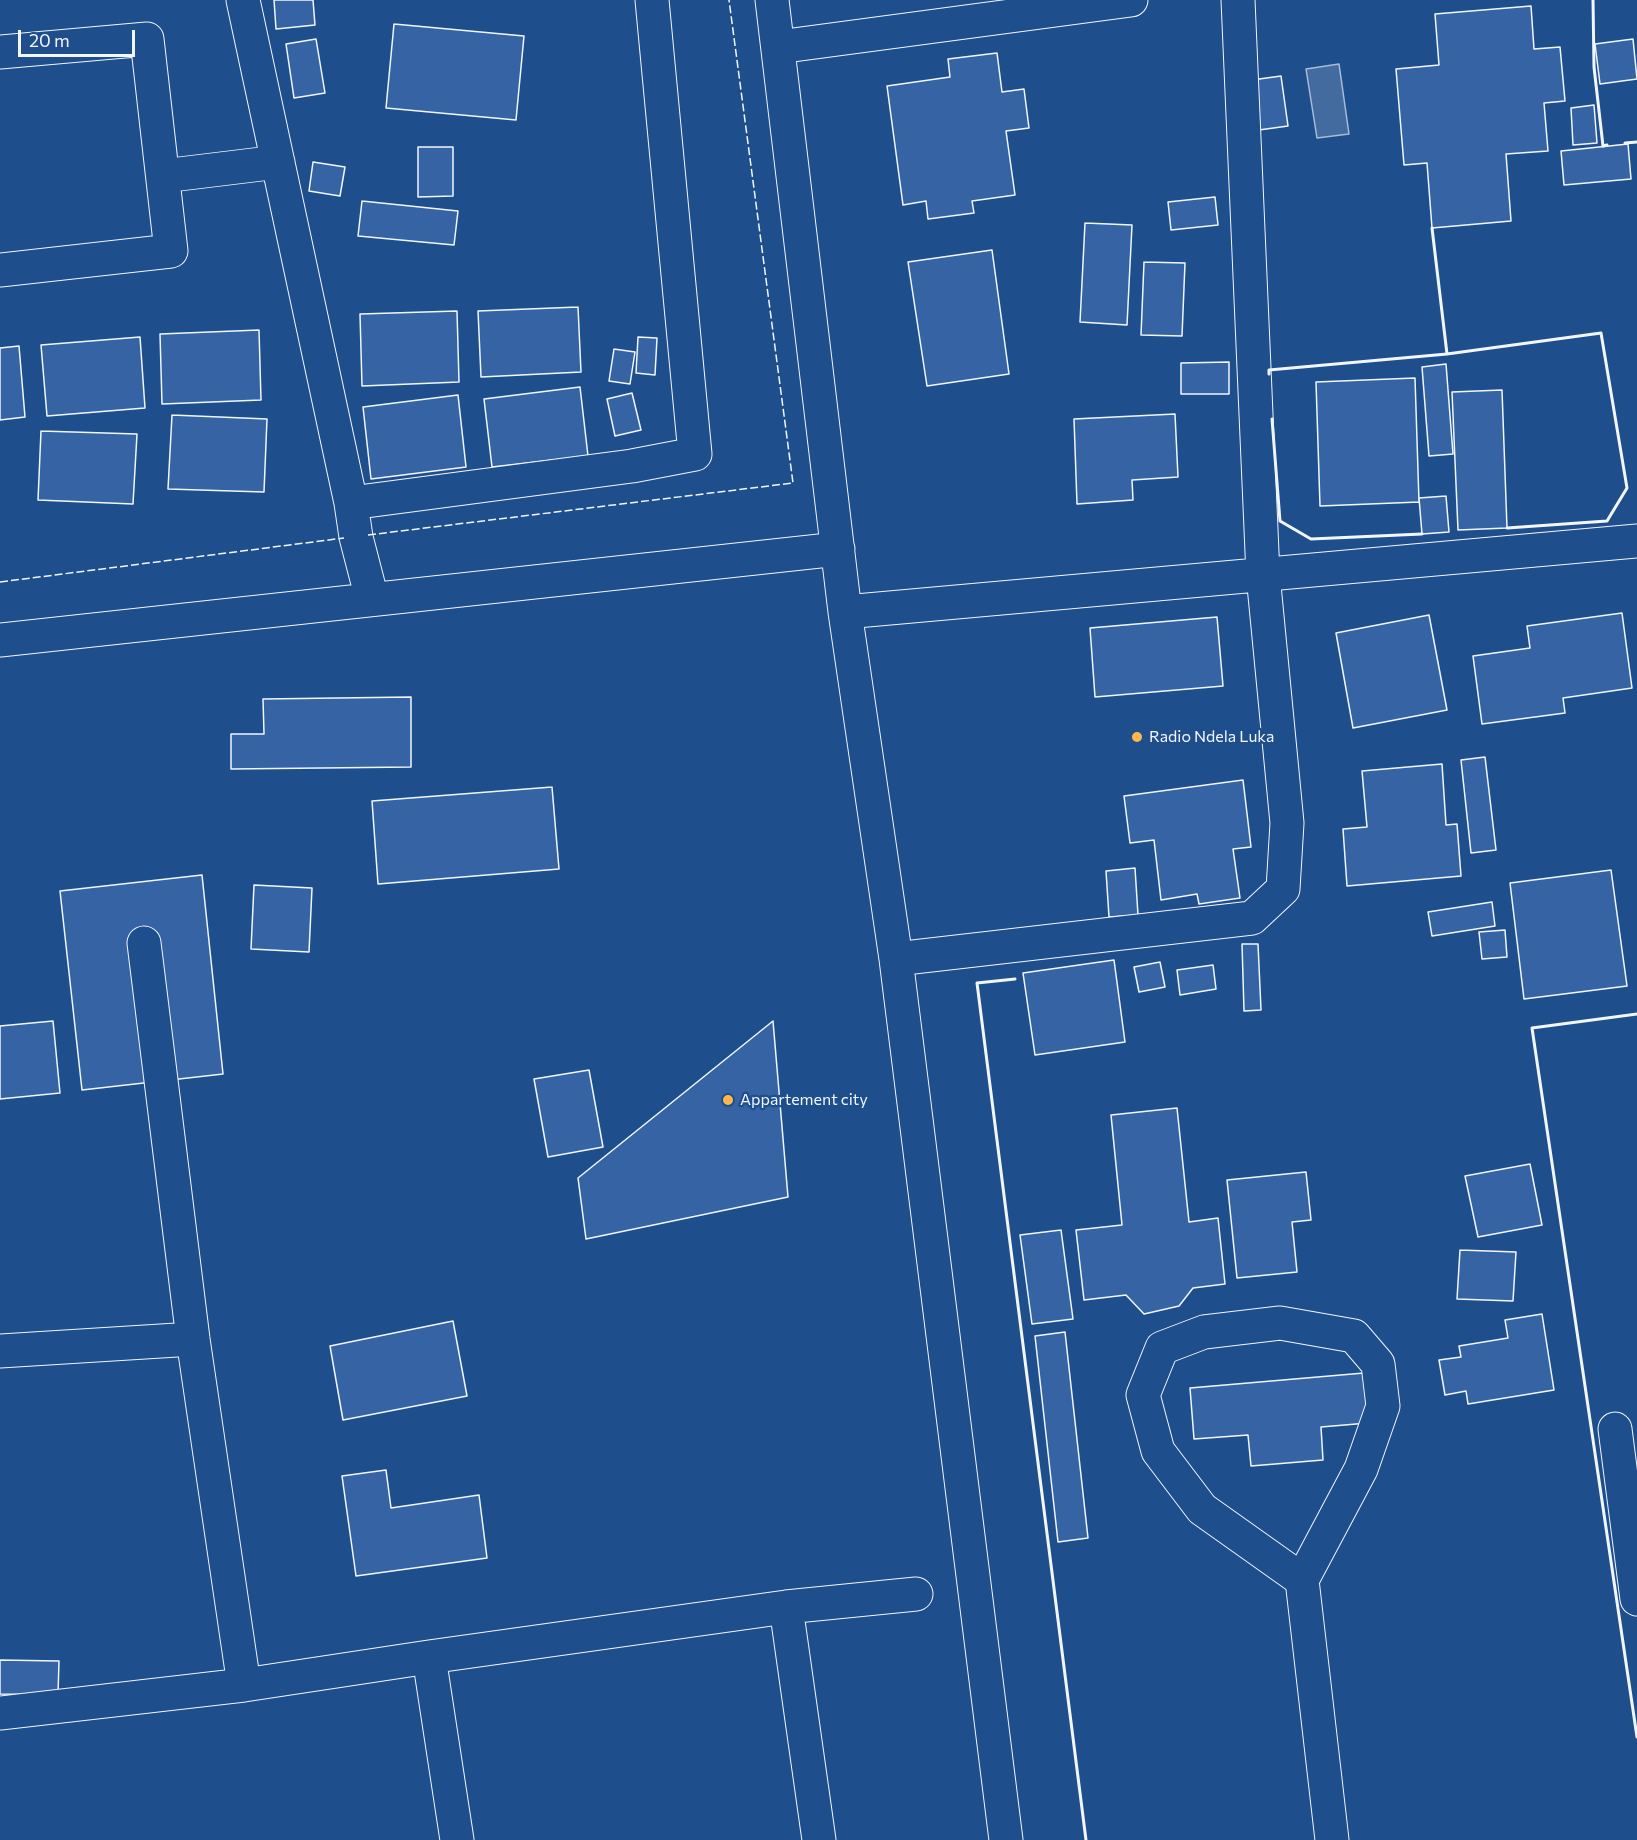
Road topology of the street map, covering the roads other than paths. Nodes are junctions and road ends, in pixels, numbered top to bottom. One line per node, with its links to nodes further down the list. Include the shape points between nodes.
1 (243, 0): 8 (street)
2 (652, 0): 11 (street, via 694,454 632,466)
3 (772, 0): 6 (street)
4 (1131, 0): 6 (street)
5 (1238, 0): 14 (street)
6 (778, 47): 13 (street)
7 (0, 52): 9 (street, via 147,39)
8 (278, 162): 9 (street); 11 (street)
9 (163, 176): 10 (street, via 171,251)
10 (0, 270)
11 (351, 503): 15 (street)
12 (1637, 541): 14 (street)
13 (838, 549): 15 (street); 16 (street)
14 (1263, 575): 16 (street); 19 (street, via 1287,823 1283,889 1252,918)
15 (372, 599): 17 (street)
16 (845, 612): 19 (street)
17 (0, 640)
18 (144, 943): 20 (street)
19 (896, 959): 32 (street)
20 (193, 1339): 21 (street); 28 (street)
21 (0, 1352)
22 (1615, 1429): 25 (street)
23 (1302, 1580): 23 (street, via 1361,1469 1383,1406 1378,1364 1354,1336 1280,1323 1204,1332 1162,1348 1143,1395 1158,1451 1202,1509); 33 (street)
24 (916, 1594): 26 (street)
25 (1637, 1599)
26 (786, 1607): 27 (street); 31 (street)
27 (429, 1656): 28 (street); 30 (street)
28 (244, 1685): 29 (street)
29 (0, 1713)
30 (457, 1840)
31 (819, 1840)
32 (1006, 1840)
33 (1332, 1840)

